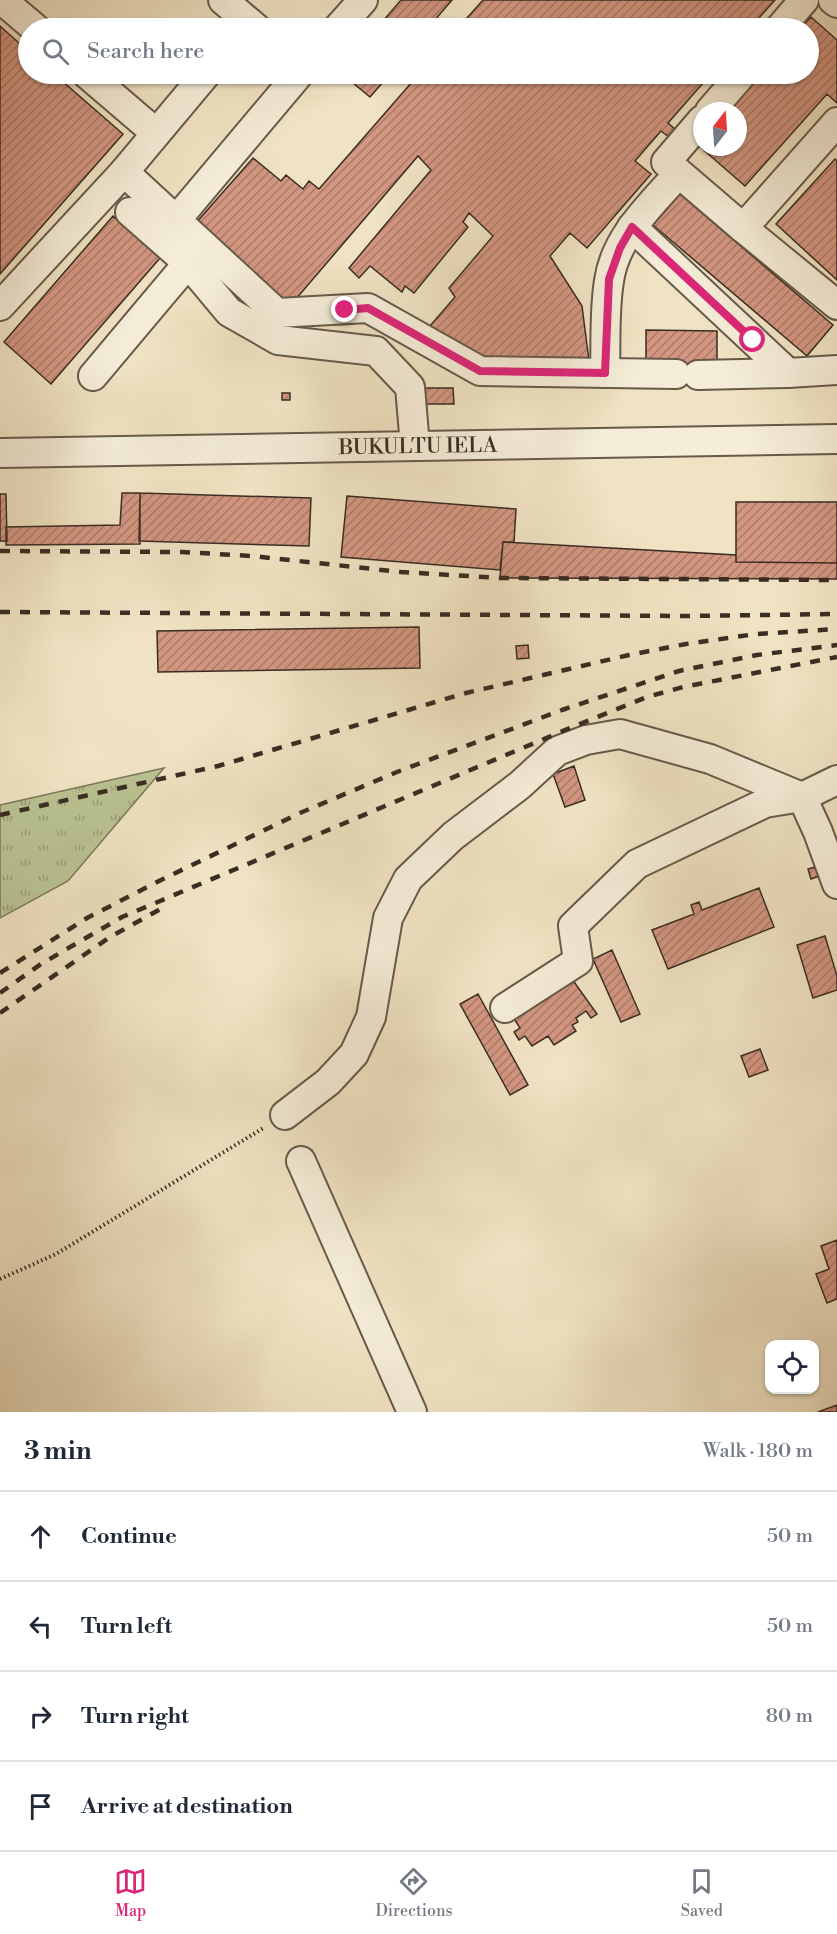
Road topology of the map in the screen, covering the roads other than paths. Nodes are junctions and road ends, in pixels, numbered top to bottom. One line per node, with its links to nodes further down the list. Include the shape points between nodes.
1 (2, 0): 7 (street)
2 (223, 0): 8 (street)
3 (363, 0): 9 (street)
4 (804, 0): 10 (street)
5 (833, 0): 6 (street)
6 (837, 3)
7 (23, 18)
8 (241, 18)
9 (347, 18)
10 (789, 18)
11 (99, 84): 18 (street)
12 (198, 84): 18 (street)
13 (291, 84): 22 (street)
14 (733, 84): 15 (street)
15 (718, 102)
16 (837, 122): 24 (street)
17 (693, 130): 20 (street, via 666,162)
18 (156, 133): 19 (street)
19 (124, 172): 22 (street); 27 (street)
20 (678, 174): 23 (street); 24 (street)
21 (130, 212): 25 (street)
22 (177, 219): 29 (street, via 277,313 368,308 480,371)
23 (632, 227): 29 (street, via 609,279); 30 (street)
24 (743, 228): 26 (street)
25 (188, 263): 31 (street); 33 (street, via 230,312 278,340 376,351 410,387)
26 (837, 305)
27 (0, 306)
28 (837, 370): 30 (street)
29 (605, 373): 30 (street)
30 (788, 373)
31 (93, 376)
32 (837, 439): 33 (street, BUKULTU IELA)
33 (415, 446): 34 (street, BUKULTU IELA)
34 (0, 453)
35 (837, 780): 36 (street)
36 (802, 797): 37 (street); 38 (street, via 765,802 637,864 573,926 578,962); 39 (street, via 710,759 620,734 586,740 557,751 453,836 408,879 388,918 371,1017 354,1054 328,1082)
37 (837, 884)
38 (505, 1008)
39 (285, 1115)
40 (301, 1161): 41 (street)
41 (412, 1412)

